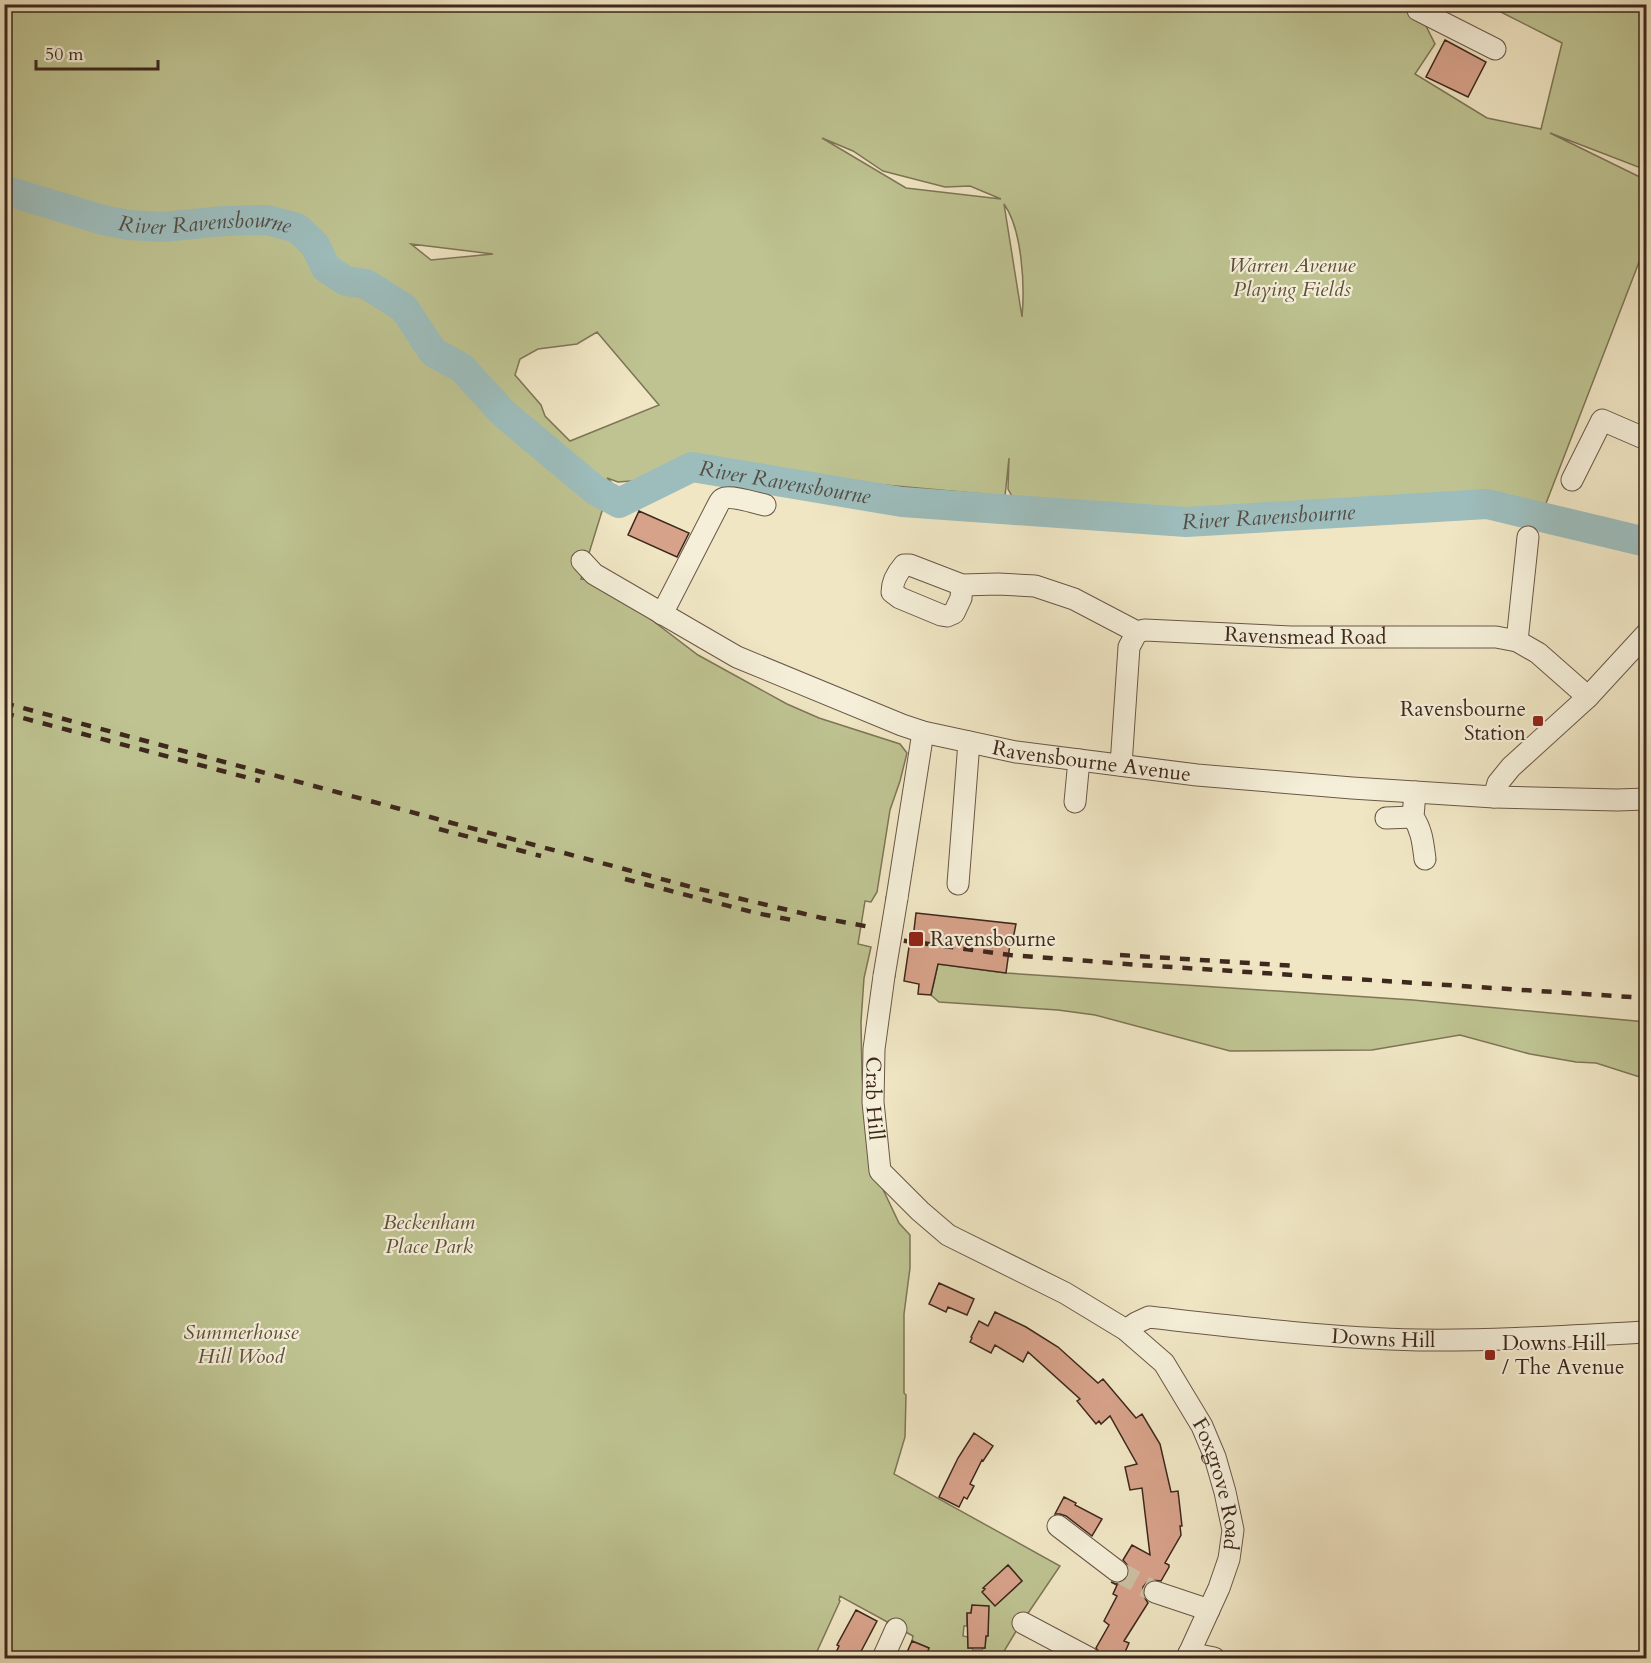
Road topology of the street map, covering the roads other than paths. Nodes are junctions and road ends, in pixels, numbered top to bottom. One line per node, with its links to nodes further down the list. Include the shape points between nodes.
1 (1418, 4): 2 (street, via 1418,10)
2 (1495, 49)
3 (1647, 439): 4 (street, via 1602,420)
4 (1572, 480)
5 (765, 505): 9 (street, via 722,499)
6 (1528, 537): 12 (street)
7 (582, 561): 9 (street, Ravensbourne Avenue, via 594,574)
8 (962, 585): 10 (street, via 1035,586 1074,599)
9 (662, 614): 14 (street, Ravensbourne Avenue, via 737,657)
10 (1137, 632): 12 (street, Ravensmead Road); 17 (street, via 1129,647)
11 (1647, 633): 13 (street)
12 (1517, 641): 13 (street, Ravensmead Road, via 1538,653)
13 (1588, 697): 19 (street, via 1511,767 1498,783)
14 (923, 732): 15 (street, Ravensbourne Avenue); 26 (street, Crab Hill, bridge, via 874,1049 873,1102 880,1171 948,1234 1065,1293)
15 (969, 742): 16 (street, Ravensbourne Avenue); 25 (street)
16 (1079, 760): 17 (street, Ravensbourne Avenue); 21 (street)
17 (1121, 765): 18 (street, Ravensbourne Avenue, via 1197,775)
18 (1415, 792): 19 (street, Ravensbourne Avenue); 23 (street)
19 (1494, 797): 20 (street, Ravensbourne Avenue)
20 (1647, 799)
21 (1075, 802)
22 (1386, 818): 23 (street)
23 (1413, 818): 24 (street, via 1421,833)
24 (1425, 859)
25 (958, 884)
26 (1126, 1330): 27 (street, Downs Hill, via 1149,1317 1418,1340); 31 (street, Foxgrove Road, via 1164,1363 1202,1426 1215,1457 1233,1530 1229,1559)
27 (1647, 1332)
28 (1058, 1526): 29 (street)
29 (1117, 1571)
30 (1155, 1592): 31 (street)
31 (1209, 1610): 34 (street, Foxgrove Road)
32 (1023, 1623): 36 (street)
33 (896, 1629): 35 (street)
34 (1188, 1656): 37 (street)
35 (883, 1659)
36 (1089, 1659)
37 (1214, 1659)

